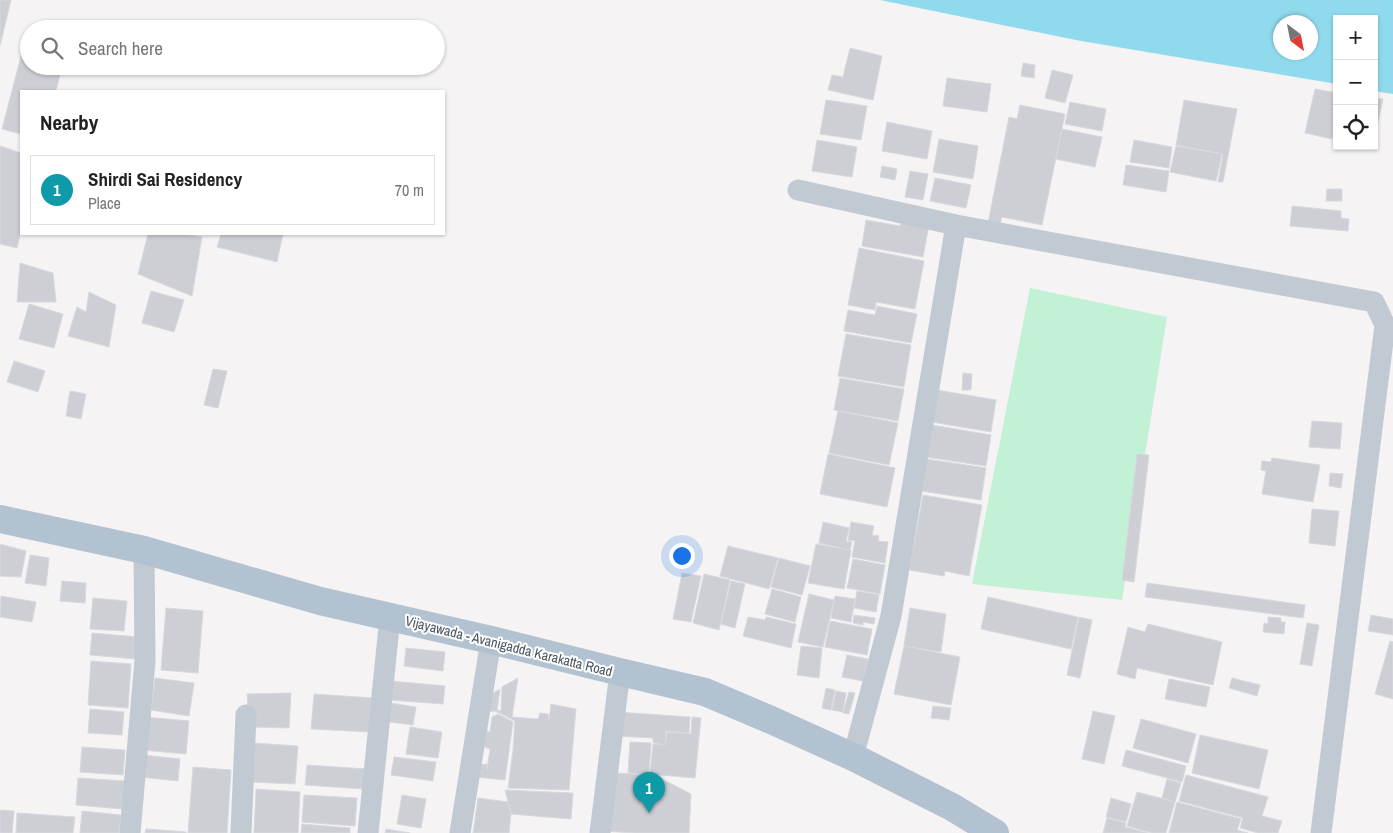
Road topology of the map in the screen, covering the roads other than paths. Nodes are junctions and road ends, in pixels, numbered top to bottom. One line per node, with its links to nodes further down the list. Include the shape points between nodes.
1 (798, 190): 2 (street)
2 (956, 225): 9 (street, via 891,616); 16 (street, via 1374,302 1385,325)
3 (0, 518): 4 (main road, Vijayawada - Avanigadda Karakatta Road)
4 (144, 550): 5 (main road, Vijayawada - Avanigadda Karakatta Road, via 320,601); 10 (street, via 145,661)
5 (390, 617): 6 (main road, Vijayawada - Avanigadda Karakatta Road); 12 (street)
6 (491, 640): 7 (main road, Vijayawada - Avanigadda Karakatta Road); 13 (street)
7 (620, 672): 9 (main road, Vijayawada - Avanigadda Karakatta Road, via 705,692); 14 (street)
8 (246, 715): 11 (street)
9 (853, 757): 15 (main road, Vijayawada - Avanigadda Karakatta Road, via 952,806)
10 (130, 833)
11 (241, 833)
12 (368, 833)
13 (460, 833)
14 (600, 833)
15 (996, 833)
16 (1321, 833)

